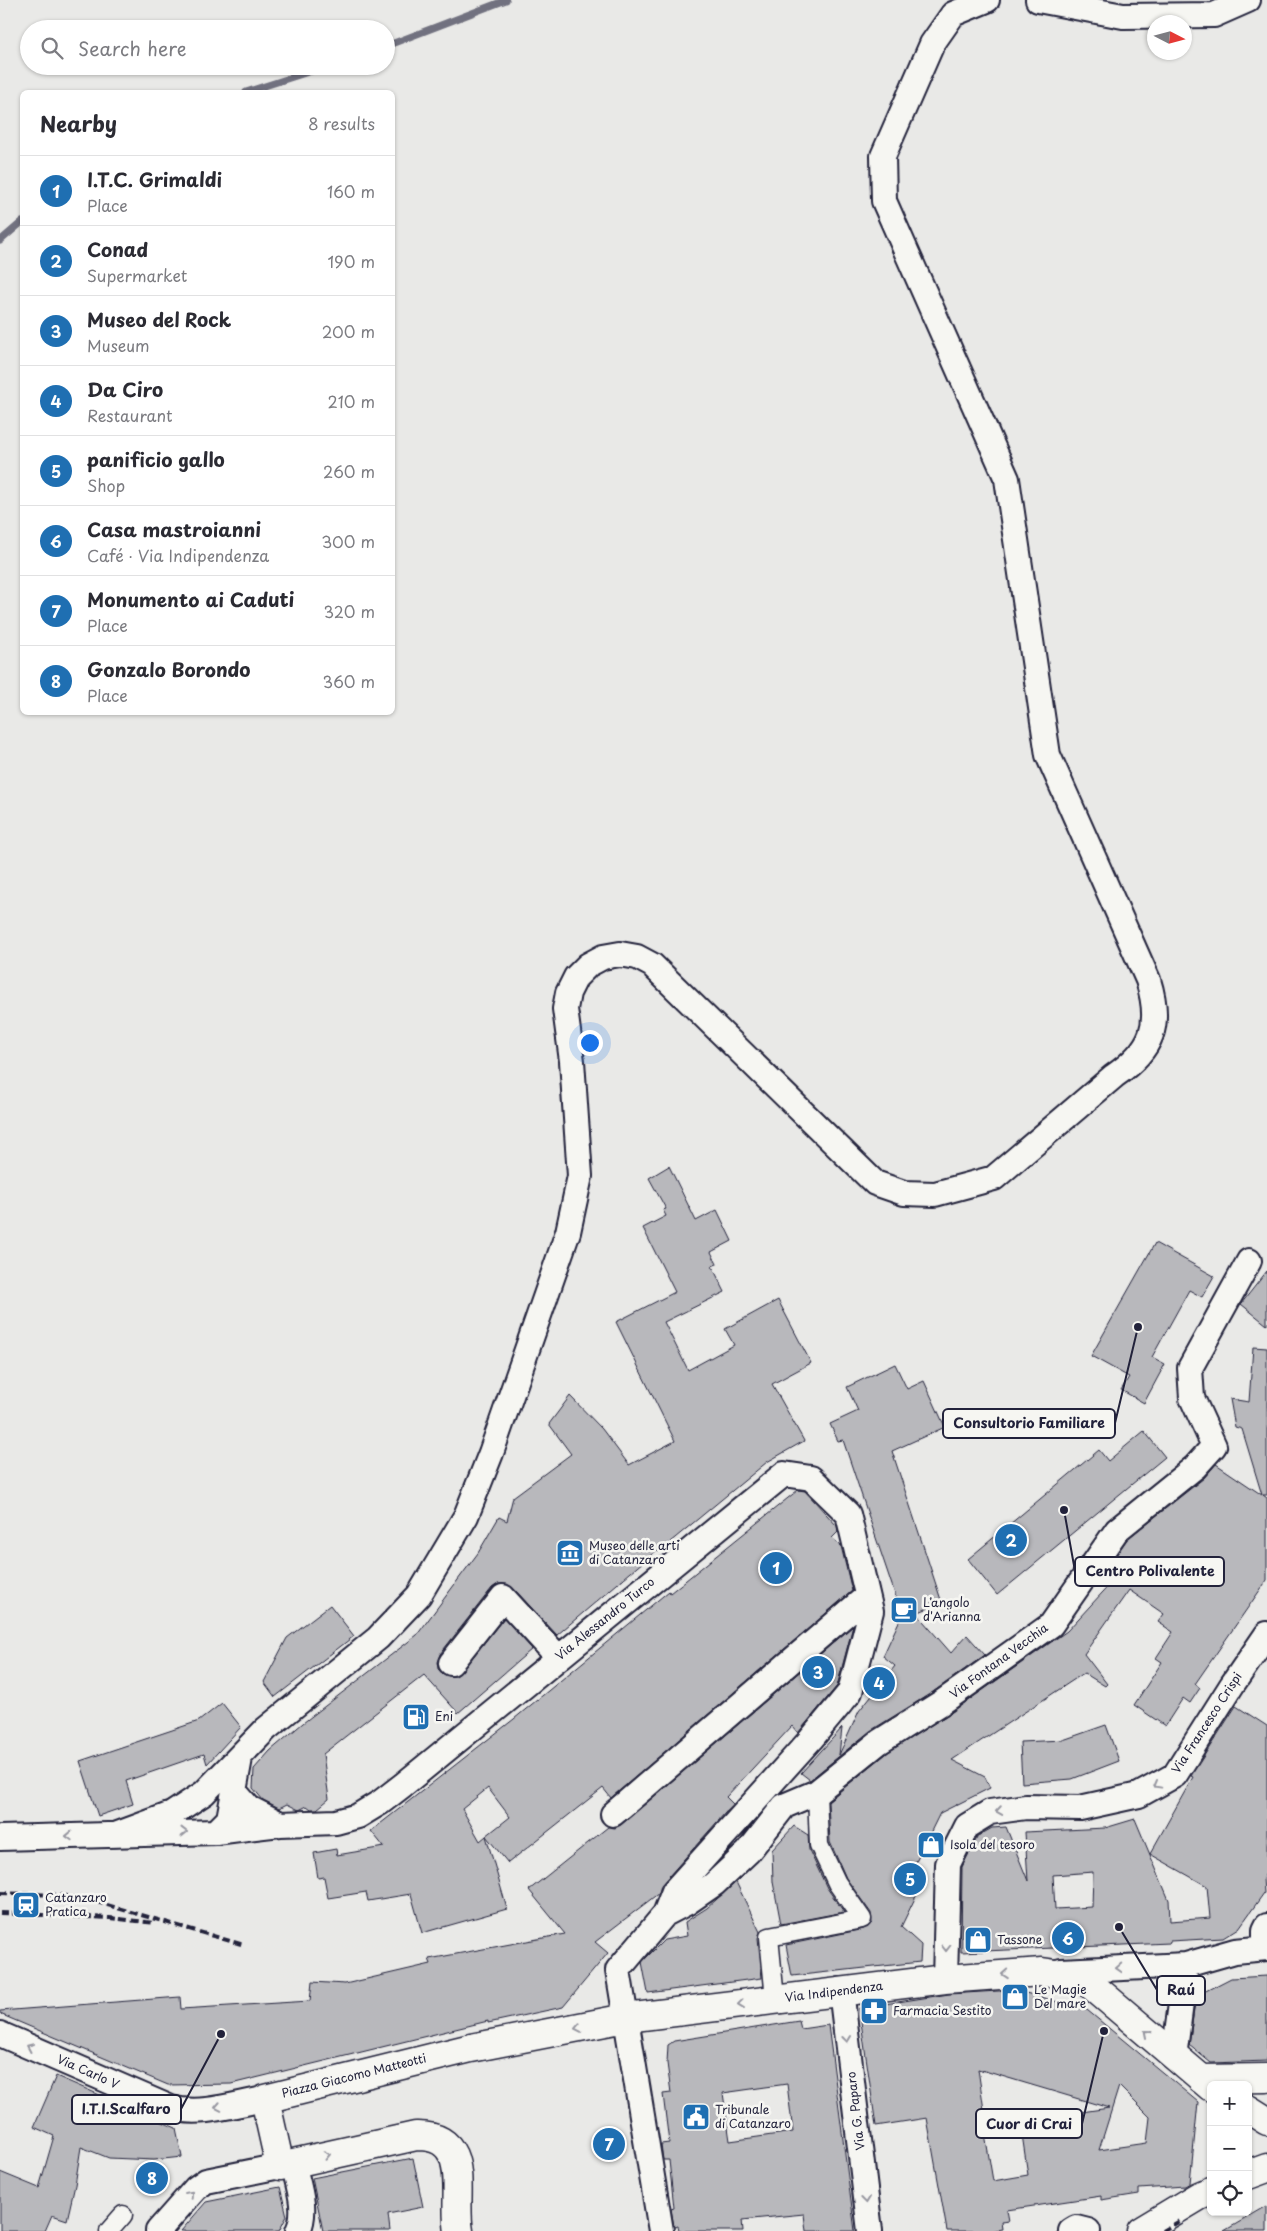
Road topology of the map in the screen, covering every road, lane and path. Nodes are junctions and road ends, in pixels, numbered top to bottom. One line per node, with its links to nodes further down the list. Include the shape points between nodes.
1 (987, 0): 9 (street, via 953,14 932,44 883,156 884,201 1007,479 1048,755 1148,980 1155,1001 1155,1016 1147,1045 1133,1063 994,1178 935,1194 904,1193 875,1183 652,965 637,957 620,954 603,957 588,965 576,977 568,993 565,1010 580,1176 568,1232 466,1516 419,1595 378,1638 266,1729)
2 (1038, 0): 3 (street, via 1123,16 1214,14)
3 (1248, 0)
4 (1249, 1261): 11 (street, Via Fontana Vecchia, via 1190,1368 1192,1398 1214,1446 1196,1467 1117,1530 1051,1625 941,1703 879,1742)
5 (867, 1596): 7 (street, Via Alessandro Turco, via 848,1514 810,1478 784,1474); 13 (street); 18 (street, Via Alessandro Turco, via 870,1611 850,1692 674,1890)
6 (1267, 1634): 22 (street, Via Francesco Crispi, one-way to 22, via 1175,1775 1139,1795 1080,1808 1026,1807 990,1812 967,1826 948,1864)
7 (558, 1657): 8 (street, via 503,1597); 14 (street, Via Alessandro Turco, via 403,1785 358,1816 336,1822)
8 (450, 1663)
9 (240, 1758): 10 (street); 12 (street)
10 (235, 1792): 14 (street, via 249,1808); 15 (street, via 229,1819)
11 (817, 1792): 18 (street, Via Fontana Vecchia, via 784,1806 748,1852 714,1884); 24 (street, via 819,1845 837,1883 862,1919 769,1937)
12 (204, 1793): 15 (street, via 206,1816); 16 (street, via 172,1814)
13 (612, 1814)
14 (280, 1824): 15 (street, Via Alessandro Turco)
15 (216, 1832): 16 (street, Via Alessandro Turco, one-way to 15)
16 (118, 1834): 17 (street, Via Alessandro Turco, one-way to 17)
17 (0, 1838)
18 (665, 1914): 25 (street, Via Alessandro Turco, via 618,1970)
19 (1266, 1941): 20 (street, Via Indipendenza)
20 (1186, 1965): 21 (street, Via Indipendenza, one-way to 21); 27 (street)
21 (1042, 1972): 22 (street, Via Indipendenza, one-way to 22); 27 (street, Via Indipendenza, one-way to 21, via 1090,1984 1077,1977)
22 (945, 1979): 23 (street, Via Indipendenza)
23 (841, 1990): 24 (street, Via Indipendenza); 43 (street, Via G. Paparo, one-way to 43)
24 (775, 1999): 25 (street, Via Indipendenza, one-way to 25)
25 (626, 2018): 30 (street, Piazza Giacomo Matteotti, one-way to 30, via 471,2048); 42 (street, Via Alessandro Turco)
26 (0, 2034): 30 (street, Via Carlo V, one-way to 26, via 184,2112)
27 (1174, 2056): 29 (street, Via Indipendenza)
28 (1267, 2078): 29 (street)
29 (1206, 2083)
30 (265, 2098): 33 (street, Piazza Giacomo Matteotti)
31 (1252, 2112): 32 (street)
32 (1267, 2121)
33 (287, 2164): 38 (street, one-way to 38, via 416,2136 435,2138 449,2148 456,2165); 40 (street, one-way to 33, via 206,2181); 41 (street, via 304,2211)
34 (1267, 2168): 35 (street)
35 (1252, 2174)
36 (1207, 2189): 46 (street)
37 (123, 2215): 39 (street)
38 (459, 2219)
39 (109, 2231)
40 (158, 2231)
41 (298, 2231)
42 (661, 2231)
43 (870, 2231)
44 (1071, 2231): 45 (street, via 1076,2228)
45 (1088, 2231)
46 (1141, 2231)

